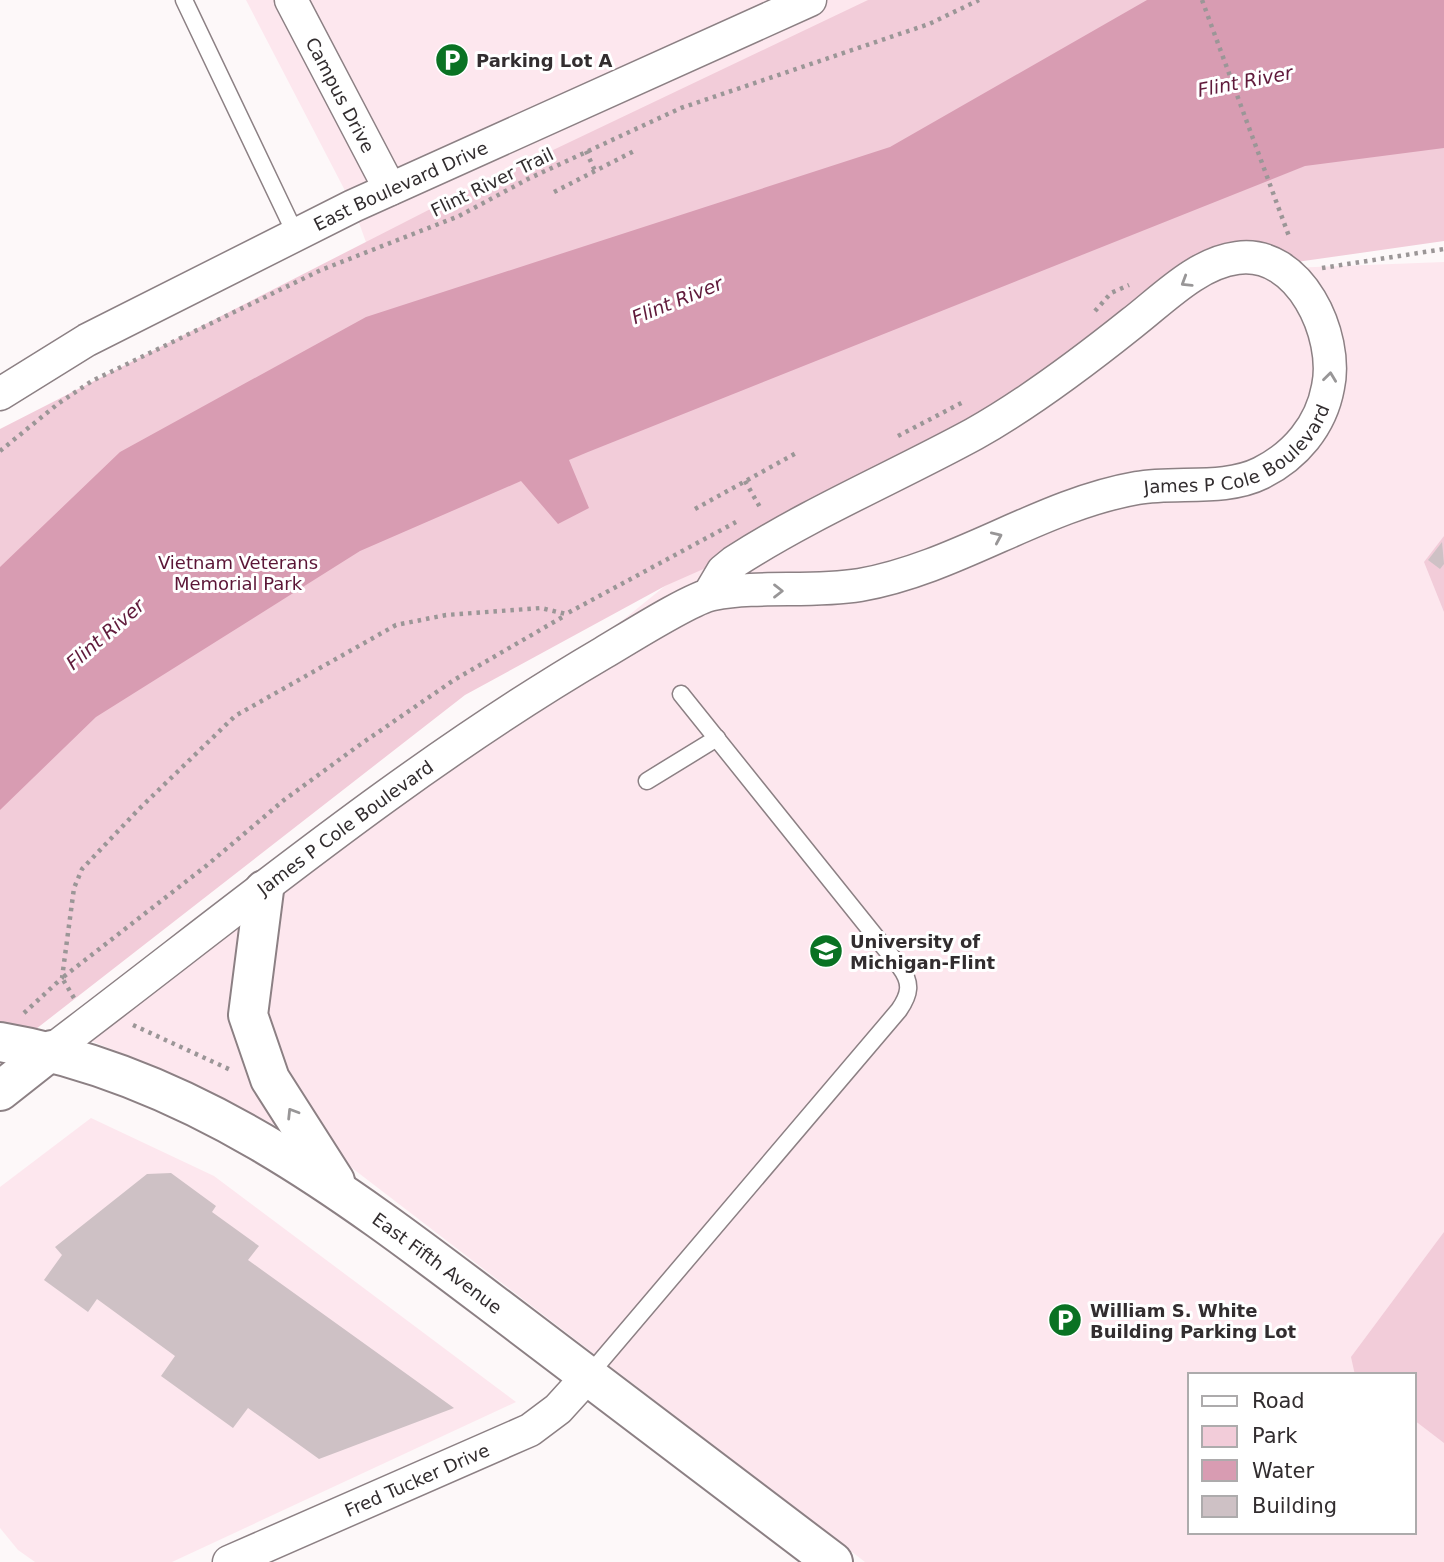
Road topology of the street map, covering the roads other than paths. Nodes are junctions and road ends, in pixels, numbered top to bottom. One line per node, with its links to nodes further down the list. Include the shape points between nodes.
1 (184, 0): 5 (lane)
2 (291, 0): 4 (street, Campus Drive)
3 (810, 0): 4 (street, East Boulevard Drive)
4 (390, 189): 5 (street, East Boulevard Drive)
5 (296, 235): 6 (street, East Boulevard Drive, via 87,340)
6 (0, 394)
7 (710, 593): 7 (street, James P Cole Boulevard, one-way to 7, via 816,590 880,581 1058,510 1124,490 1253,477 1297,447 1322,412 1331,362 1321,317 1295,282 1266,261 1236,258 1215,265 1173,290 988,426 734,562); 11 (street, James P Cole Boulevard, via 594,658 453,747)
8 (681, 694): 9 (lane)
9 (717, 738): 10 (lane); 16 (lane, via 900,967 909,991 894,1016)
10 (647, 782)
11 (264, 890): 13 (street, James P Cole Boulevard); 15 (main road, one-way to 11, via 270,1079 248,1016)
12 (11, 1029): 13 (main road, East Fifth Avenue)
13 (51, 1050): 14 (main road, James P Cole Boulevard); 15 (main road, East Fifth Avenue, via 141,1080 244,1131)
14 (0, 1091)
15 (342, 1192): 16 (main road, East Fifth Avenue)
16 (588, 1376): 17 (street, Fred Tucker Drive, via 558,1409 530,1430); 19 (main road, East Fifth Avenue)
17 (270, 1554): 18 (street, Fred Tucker Drive)
18 (229, 1562)
19 (833, 1562)

